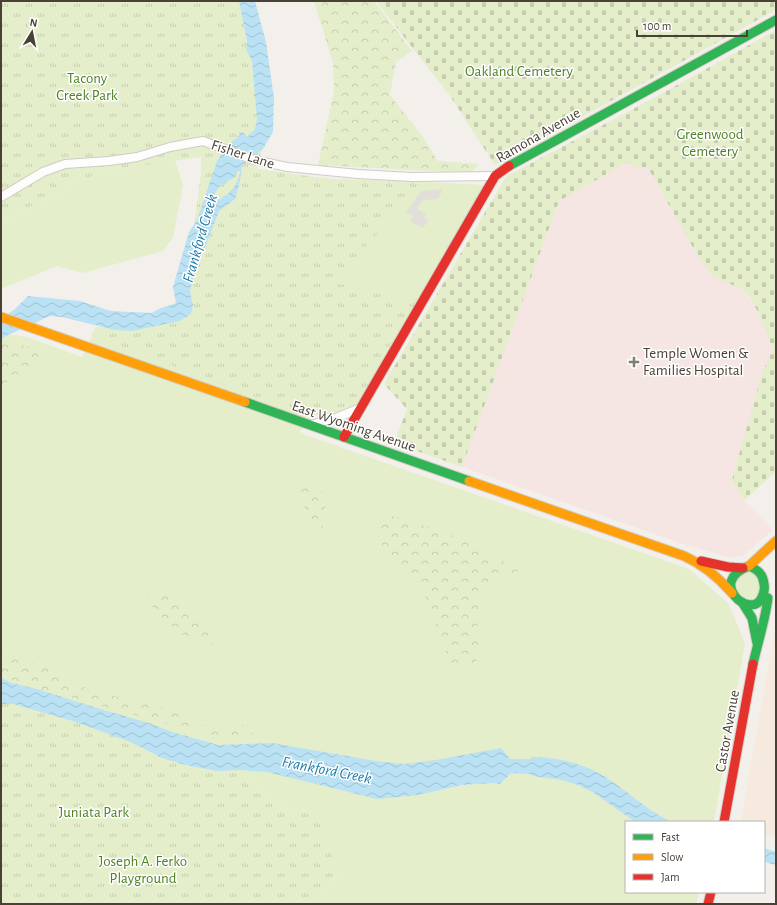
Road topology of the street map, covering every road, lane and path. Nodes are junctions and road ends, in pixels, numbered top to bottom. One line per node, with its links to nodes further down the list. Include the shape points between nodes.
1 (776, 20): 2 (street, Ramona Avenue, via 514,163)
2 (495, 176): 3 (street, Fisher Lane, via 412,177 287,168 254,160 204,141 170,147 137,157 65,164 43,172); 5 (street, Ramona Avenue)
3 (1, 197)
4 (1, 317): 6 (street, East Wyoming Avenue)
5 (362, 407): 6 (street, via 336,418); 7 (street, Ramona Avenue)
6 (309, 425): 7 (street, East Wyoming Avenue)
7 (344, 437): 9 (street, East Wyoming Avenue)
8 (776, 541): 10 (street)
9 (698, 561): 10 (street, East Wyoming Avenue, via 728,567); 11 (street, East Wyoming Avenue, via 714,573)
10 (746, 567): 11 (street, via 733,576); 12 (street, via 756,567 767,574 773,583)
11 (732, 594): 13 (street)
12 (768, 598): 13 (street, via 755,605); 14 (street, Castor Avenue)
13 (742, 602): 14 (street, Castor Avenue, via 752,618)
14 (757, 645): 15 (street, Castor Avenue)
15 (724, 821)
16 (711, 893): 17 (street)
17 (708, 904)

